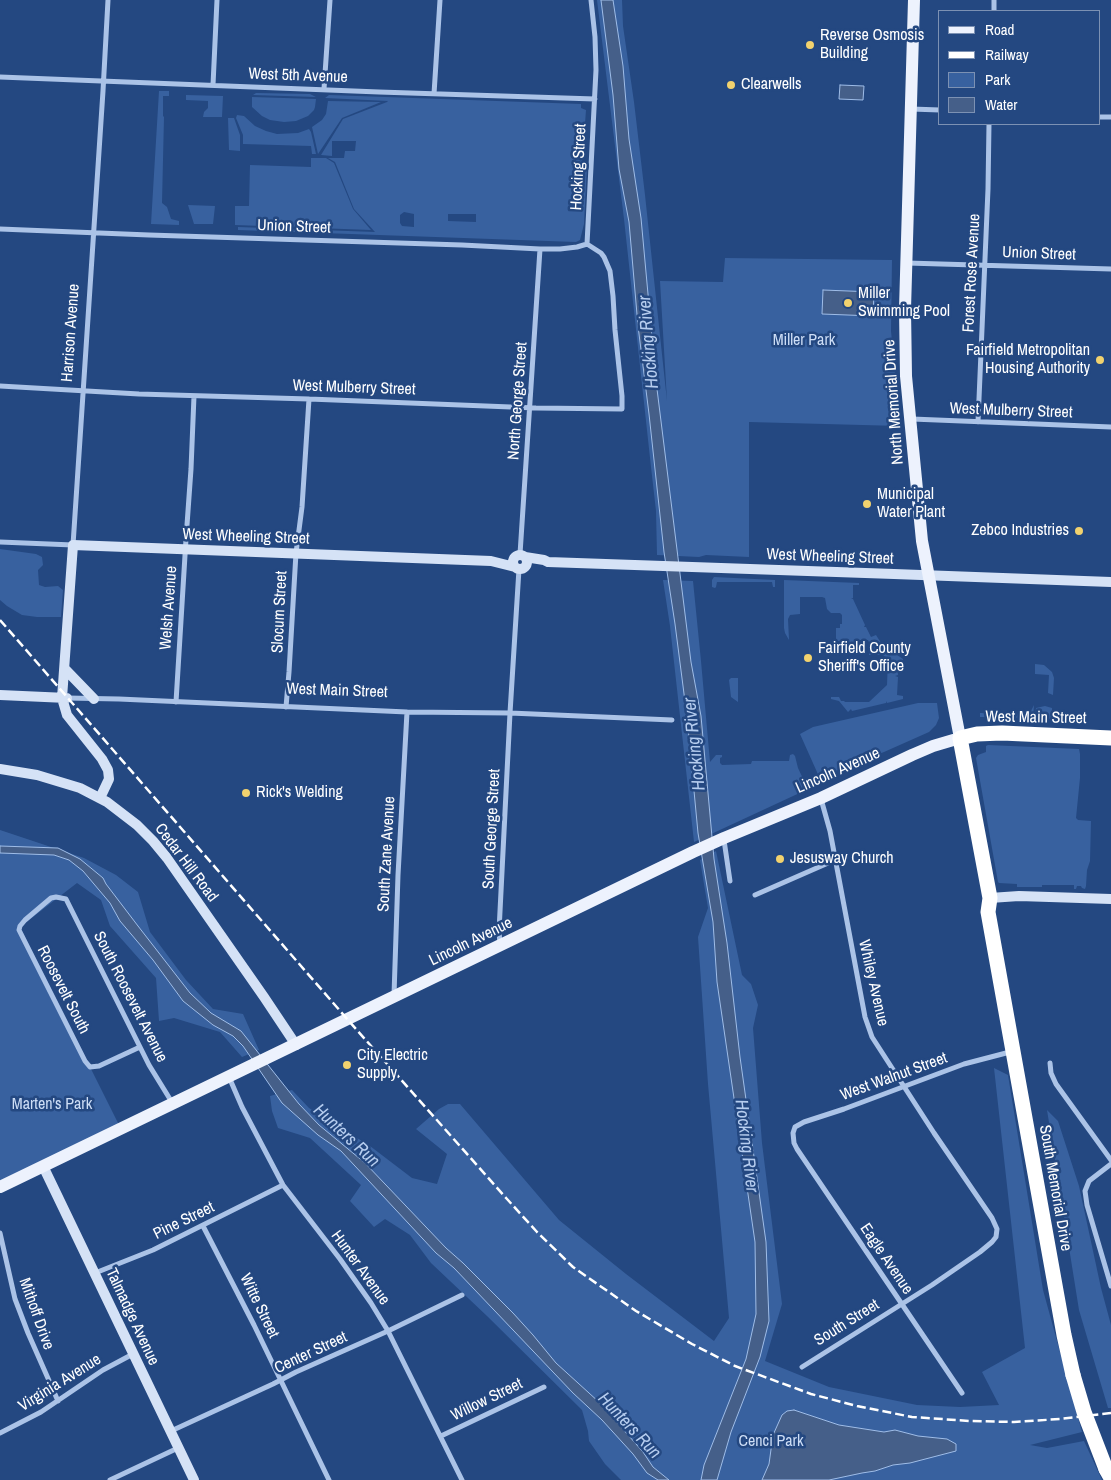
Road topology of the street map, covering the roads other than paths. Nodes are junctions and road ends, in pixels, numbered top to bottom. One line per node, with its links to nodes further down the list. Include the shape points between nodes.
1 (108, 0): 8 (street, Harrison Avenue)
2 (217, 0): 9 (street)
3 (330, 0): 10 (street)
4 (440, 0): 11 (street)
5 (591, 0): 12 (street, Hocking Street, via 595,37)
6 (914, 0): 13 (main road, North Memorial Drive)
7 (0, 77): 8 (street, West 5th Avenue)
8 (104, 81): 9 (street, West 5th Avenue); 17 (street, Harrison Avenue)
9 (213, 85): 10 (street, West 5th Avenue)
10 (324, 89): 11 (street, West 5th Avenue)
11 (434, 94): 12 (street, West 5th Avenue)
12 (595, 99): 18 (street, Hocking Street)
13 (911, 109): 14 (street); 20 (main road, North Memorial Drive)
14 (938, 110)
15 (989, 125): 21 (street, Forest Rose Avenue)
16 (0, 229): 17 (street, Union Street)
17 (93, 233): 19 (street, Union Street); 24 (street, Harrison Avenue)
18 (587, 244): 19 (street, Union Street); 27 (street, West Mulberry Street, via 601,253 610,271 622,409)
19 (540, 249): 27 (street, North George Street)
20 (906, 262): 21 (street, Union Street); 28 (main road, North Memorial Drive, via 905,342)
21 (985, 265): 22 (street, Union Street); 29 (street, Forest Rose Avenue)
22 (1111, 269)
23 (0, 386): 24 (street, West Mulberry Street)
24 (83, 391): 25 (street, West Mulberry Street); 32 (street, Harrison Avenue)
25 (194, 396): 26 (street, West Mulberry Street); 33 (street, Welsh Avenue)
26 (309, 399): 27 (street, West Mulberry Street); 34 (street, Slocum Street)
27 (529, 408): 35 (street, North George Street)
28 (910, 419): 29 (street, West Mulberry Street); 36 (main road, North Memorial Drive, via 922,541)
29 (978, 422): 30 (street, West Mulberry Street)
30 (1111, 427)
31 (0, 542): 32 (street, West Wheeling Street)
32 (73, 545): 33 (street, West Wheeling Street); 38 (street, Harrison Avenue)
33 (185, 549): 34 (street, West Wheeling Street); 42 (street, Welsh Avenue)
34 (296, 553): 35 (street, West Wheeling Street); 43 (street, Slocum Street)
35 (520, 562): 36 (street, West Wheeling Street, via 544,560); 45 (street, North George Street)
36 (929, 575): 37 (street, West Wheeling Street); 47 (main road, North Memorial Drive)
37 (1111, 582)
38 (65, 669): 40 (street, Harrison Avenue); 41 (street)
39 (0, 695): 40 (street, West Main Street)
40 (65, 698): 41 (street, West Main Street); 50 (street, Harrison Avenue, via 67,715 108,770 109,780)
41 (94, 699): 42 (street, West Main Street)
42 (176, 702): 43 (street, West Main Street)
43 (286, 707): 44 (street, West Main Street)
44 (407, 712): 45 (street, West Main Street); 60 (street, South Zane Avenue)
45 (510, 713): 46 (street, West Main Street); 59 (street, South George Street)
46 (672, 720)
47 (960, 738): 48 (highway, West Main Street, via 996,733); 51 (main road, Lincoln Avenue, via 919,752); 56 (highway, South Memorial Drive)
48 (1111, 738)
49 (0, 769): 50 (street, Cedar Hill Road, via 59,781)
50 (100, 798): 61 (street, Cedar Hill Road, via 128,817 153,841)
51 (820, 798): 52 (main road, Lincoln Avenue); 53 (street, Whiley Avenue)
52 (721, 839): 54 (street); 59 (main road, Lincoln Avenue)
53 (836, 860): 55 (street); 66 (street, Whiley Avenue, via 865,1016 872,1037)
54 (730, 881)
55 (755, 895)
56 (990, 898): 58 (street); 63 (highway, South Memorial Drive, via 988,912); 84 (highway, South Memorial Drive, via 997,910)
57 (66, 899): 62 (street, South Roosevelt Avenue); 62 (street, Roosevelt South, via 56,897 43,904 20,926 21,934 90,1067)
58 (1111, 899)
59 (500, 946): 60 (main road, Lincoln Avenue)
60 (394, 998): 61 (main road, Lincoln Avenue)
61 (296, 1045): 65 (main road, Lincoln Avenue)
62 (140, 1047): 67 (street, South Roosevelt Avenue)
63 (1013, 1051): 66 (street, West Walnut Street, via 964,1064); 84 (highway, South Memorial Drive, via 1064,1335)
64 (1050, 1063): 69 (street, via 1056,1084)
65 (229, 1077): 67 (main road, Lincoln Avenue); 72 (street, Hunter Avenue)
66 (904, 1086): 68 (street, West Walnut Street, via 799,1124 794,1129); 75 (street, Whiley Avenue)
67 (173, 1104): 71 (main road, Lincoln Avenue)
68 (793, 1138): 80 (street, Eagle Avenue, via 797,1149)
69 (1111, 1160)
70 (1111, 1164): 78 (street, via 1088,1181 1085,1191 1086,1205)
71 (43, 1166): 73 (main road, Lincoln Avenue); 77 (street, Talmadge Avenue)
72 (283, 1185): 74 (street, Pine Street); 81 (street, Hunter Avenue, via 340,1259)
73 (0, 1187)
74 (203, 1226): 77 (street, Pine Street); 85 (street, Witte Street)
75 (997, 1229): 80 (street, South Street, via 996,1237 988,1246)
76 (0, 1233): 88 (street, Mithoff Drive, via 14,1300)
77 (94, 1273): 82 (street, Talmadge Avenue)
78 (1111, 1286)
79 (462, 1295): 81 (street, Center Street)
80 (901, 1303): 83 (street, South Street); 87 (street, Eagle Avenue)
81 (388, 1331): 85 (street, Center Street); 91 (street, Hunter Avenue)
82 (133, 1354): 88 (street, Virginia Avenue); 89 (street, Talmadge Avenue)
83 (802, 1367)
84 (1078, 1375): 93 (highway, South Memorial Drive); 94 (highway, South Memorial Drive, bridge, via 1084,1412)
85 (281, 1380): 89 (street, Center Street); 97 (street, Witte Street)
86 (544, 1387): 91 (street, Willow Street)
87 (962, 1394)
88 (58, 1401): 90 (street, Virginia Avenue)
89 (170, 1432): 92 (street, Talmadge Avenue)
90 (0, 1433)
91 (441, 1436): 98 (street, Hunter Avenue)
92 (178, 1448): 95 (street); 96 (street, Talmadge Avenue)
93 (1111, 1454)
94 (1109, 1474)
95 (110, 1480)
96 (194, 1480)
97 (329, 1480)
98 (462, 1480)

